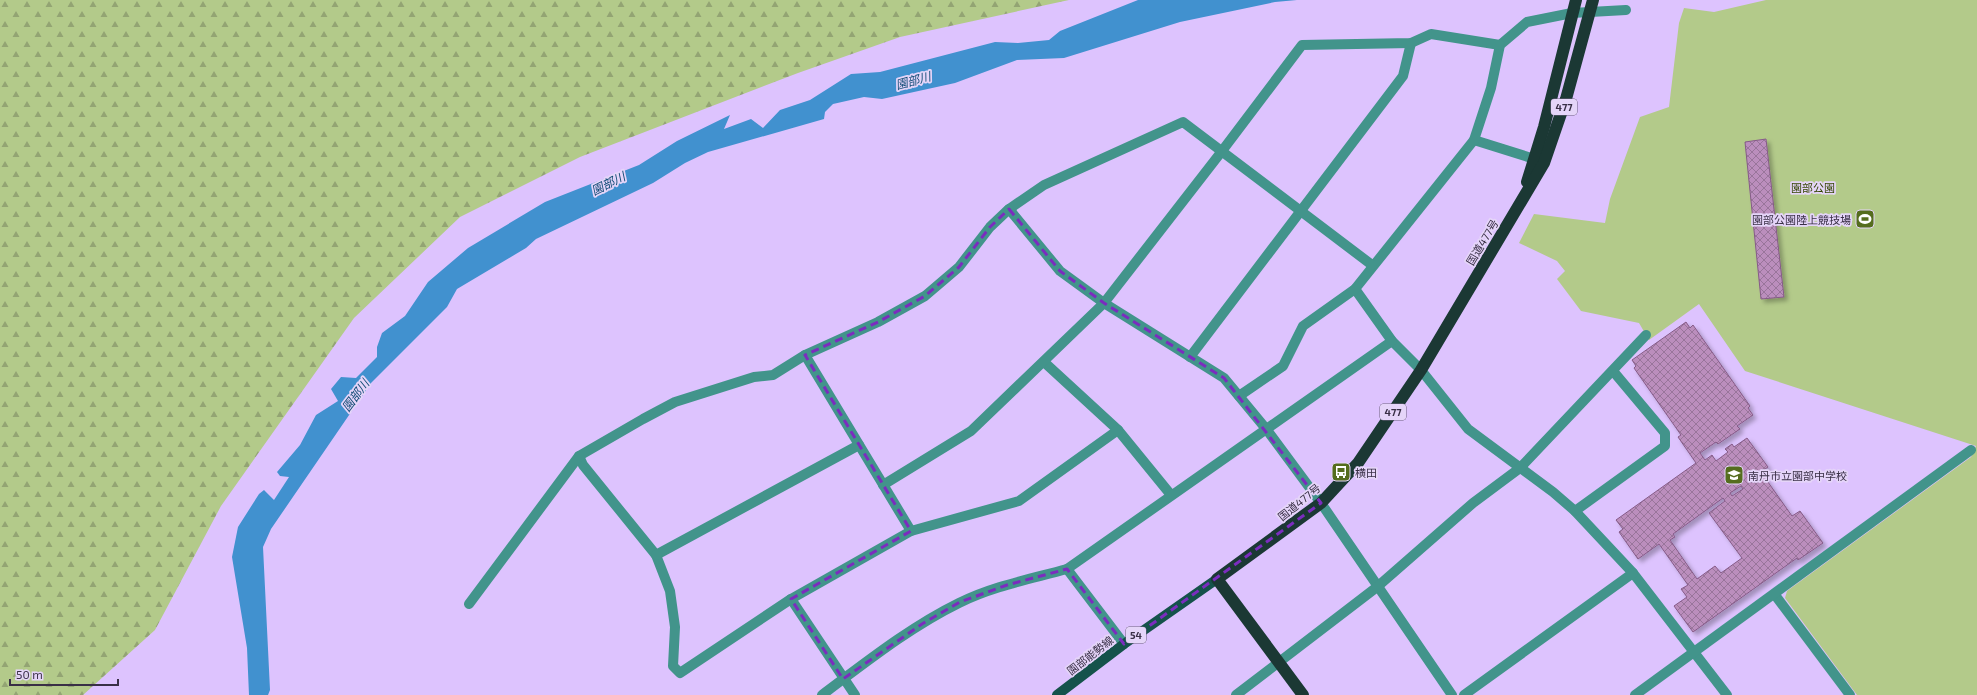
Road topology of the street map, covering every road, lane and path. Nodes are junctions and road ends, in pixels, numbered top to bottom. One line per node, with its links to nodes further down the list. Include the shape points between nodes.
1 (1575, 6): 2 (street); 5 (street, via 1526,22); 8 (highway, 国道477号 / 477)
2 (1592, 6): 3 (street); 8 (highway, 国道477号 / 477, via 1566,99)
3 (1626, 10)
4 (1411, 43): 5 (street, via 1431,34); 7 (street, via 1302,45); 10 (street, via 1403,76)
5 (1500, 45): 6 (street, via 1492,88)
6 (1474, 140): 8 (street); 11 (street)
7 (1222, 151): 9 (street, via 1184,122 1044,185); 10 (street); 13 (street)
8 (1539, 161): 19 (highway, 国道477号 / 477, via 1520,203)
9 (1010, 209): 13 (street, via 1060,271); 16 (street, via 990,227 959,267 925,296 878,322)
10 (1300, 211): 11 (street); 17 (street)
11 (1372, 265): 12 (street)
12 (1354, 289): 15 (street); 21 (street, via 1303,326 1283,366)
13 (1104, 303): 17 (street); 18 (street)
14 (1646, 335): 20 (street)
15 (1392, 341): 19 (street); 23 (street)
16 (805, 355): 24 (street); 26 (street, via 773,375 754,377 675,402)
17 (1190, 357): 21 (street, via 1224,378)
18 (1044, 362): 22 (street); 28 (street, via 970,431)
19 (1421, 370): 27 (street, via 1468,429); 30 (highway, 国道477号 / 477, via 1358,463)
20 (1612, 371): 27 (street); 31 (street, via 1665,433 1665,446)
21 (1239, 396): 23 (street)
22 (1118, 430): 29 (street); 32 (street, via 1019,501)
23 (1267, 430): 29 (street); 30 (street)
24 (859, 445): 28 (street); 33 (street)
25 (1971, 450): 38 (street)
26 (579, 456): 33 (street, via 583,465); 40 (street)
27 (1520, 468): 31 (street); 37 (street, via 1473,503)
28 (883, 485): 32 (street)
29 (1172, 495): 34 (street)
30 (1321, 503): 36 (highway, 国道477号 / 477); 37 (street)
31 (1575, 511): 35 (street)
32 (911, 531): 39 (street)
33 (656, 555): 39 (street, via 670,591 675,627 673,666 680,673)
34 (1067, 569): 41 (street); 44 (street, via 1007,585 960,602 922,624)
35 (1633, 573): 42 (street); 51 (street)
36 (1217, 579): 41 (main road, 園部能勢線 / 54); 43 (highway)
37 (1377, 587): 43 (street); 50 (street)
38 (1775, 595): 42 (street); 54 (street)
39 (791, 599): 44 (street)
40 (469, 604)
41 (1124, 644): 47 (main road, 園部能勢線 / 54)
42 (1695, 652): 52 (street); 53 (street)
43 (1280, 663): 48 (street); 49 (highway)
44 (843, 679): 45 (street); 46 (street)
45 (822, 695)
46 (855, 695)
47 (1057, 695)
48 (1236, 695)
49 (1303, 695)
50 (1452, 695)
51 (1464, 695)
52 (1635, 695)
53 (1726, 695)
54 (1850, 695)

